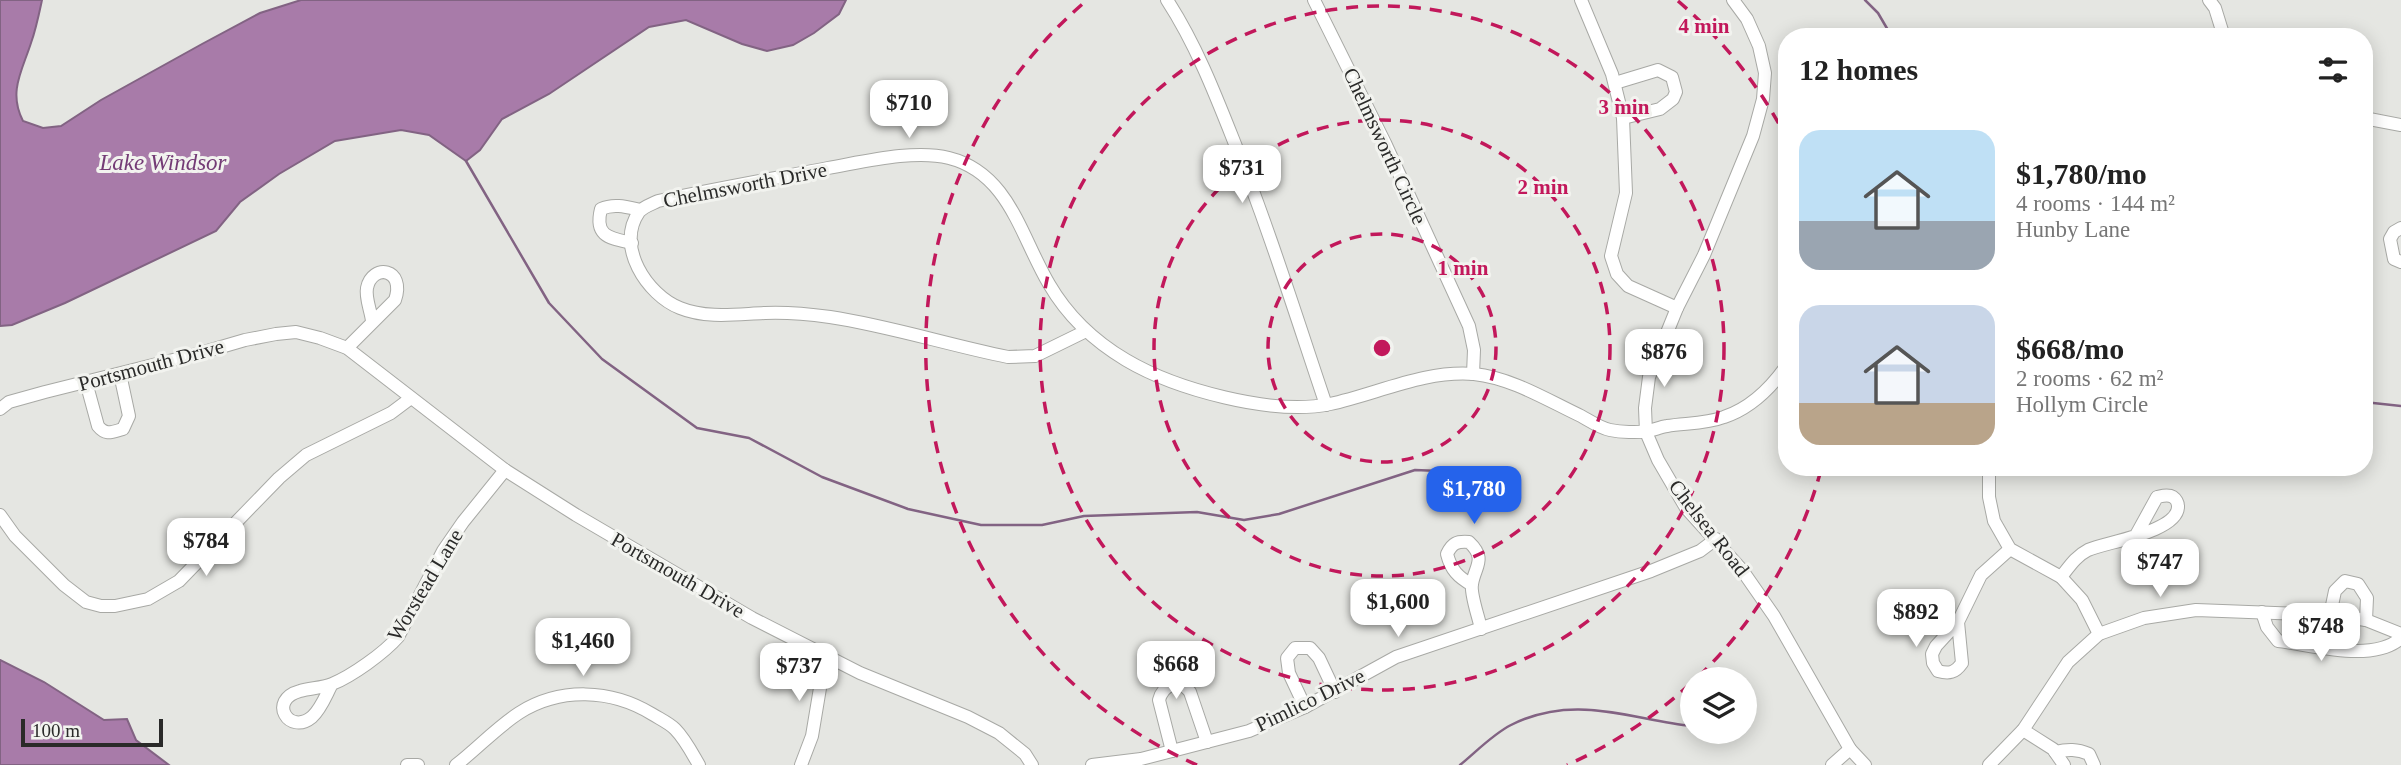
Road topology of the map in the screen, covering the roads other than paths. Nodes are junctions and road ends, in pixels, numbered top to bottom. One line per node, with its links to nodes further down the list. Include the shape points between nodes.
1 (1167, 0): 24 (street, via 1220,106 1256,197)
2 (1314, 0): 20 (street, Chelmsworth Circle, via 1469,326)
3 (1581, 0): 7 (street)
4 (1733, 0): 15 (street, Chelsea Road, via 1759,46 1765,73 1763,99 1753,136)
5 (2209, 0): 6 (street)
6 (2222, 28)
7 (1615, 83): 8 (street); 8 (street, via 1658,70 1675,85 1676,92 1667,105)
8 (1623, 118): 15 (street, via 1626,194 1611,256 1617,274 1628,286)
9 (2373, 120): 10 (street)
10 (2401, 125)
11 (640, 210): 13 (street, Chelmsworth Drive); 13 (street, via 615,205 601,209 602,233); 17 (street, Chelmsworth Drive, via 663,200 880,159 948,158 973,168 996,186 1050,286)
12 (2401, 228): 14 (street, via 2390,239 2394,259)
13 (632, 243): 17 (street, via 642,276 682,309 723,316 787,313 830,317 1007,357 1035,356)
14 (2401, 262)
15 (1677, 308): 26 (street, Chelsea Road, via 1649,377)
16 (372, 321): 18 (street)
17 (1086, 331): 24 (street, Chelmsworth Drive, via 1125,360 1192,388 1274,406)
18 (347, 348): 19 (street, Portsmouth Drive, via 296,332 276,334); 23 (street, Portsmouth Drive)
19 (120, 374): 22 (street, Portsmouth Drive); 22 (street, via 129,416 123,429 108,434 98,426)
20 (1472, 374): 24 (street, Chelmsworth Drive, via 1412,381); 26 (street, Chelmsworth Drive, via 1503,380 1609,430)
21 (1778, 378): 26 (street, Chelmsworth Drive, via 1750,404 1722,418)
22 (86, 382): 25 (street, Portsmouth Drive, via 9,402)
23 (411, 398): 27 (street, Portsmouth Drive); 29 (street, via 391,413 306,455 179,581 148,599 101,607 86,602 15,537)
24 (1326, 405)
25 (0, 409)
26 (1646, 432): 31 (street, Chelsea Road, via 1686,508)
27 (505, 470): 42 (street, Portsmouth Drive, via 752,618); 43 (street, Worstead Lane, via 443,551 398,637 389,648)
28 (1989, 476): 32 (street, via 1994,521)
29 (0, 515)
30 (2135, 537): 33 (street, via 2088,550)
31 (1716, 539): 39 (street, Pimlico Drive, via 1700,551 1651,571); 48 (street, Chelsea Road, via 1774,616)
32 (2010, 549): 33 (street); 38 (street, via 1981,575)
33 (2061, 577): 40 (street, via 2082,600)
34 (1472, 585): 39 (street)
35 (2262, 612): 36 (street); 40 (street, via 2196,610 2144,618); 41 (street, via 2278,640 2368,653 2392,646)
36 (2330, 615): 37 (street); 37 (street, via 2335,591 2345,581 2358,584 2367,598)
37 (2366, 620): 41 (street)
38 (1958, 622)
39 (1481, 629): 44 (street, Pimlico Drive, via 1396,657)
40 (2099, 634): 46 (street, via 2068,662)
41 (2401, 636)
42 (832, 659): 55 (street, via 822,676 812,736); 56 (street, Portsmouth Drive, via 999,733)
43 (332, 684)
44 (1335, 692): 45 (street, Pimlico Drive); 45 (street, via 1310,648 1295,648 1287,658 1289,673)
45 (1305, 707): 47 (street, Pimlico Drive, via 1249,731)
46 (2023, 730): 50 (street); 60 (street)
47 (1207, 742): 49 (street, Pimlico Drive); 49 (street, via 1190,691 1185,685 1170,685 1158,701)
48 (1850, 749): 58 (street); 59 (street, Chelsea Road)
49 (1172, 751): 57 (street, Pimlico Drive)
50 (2055, 751): 61 (street); 62 (street, via 2090,754)
51 (407, 765): 52 (street)
52 (418, 765)
53 (456, 765): 54 (street, via 522,711 549,698 573,694 603,695 638,706 674,728)
54 (699, 765)
55 (801, 765)
56 (1032, 765)
57 (1093, 765)
58 (1832, 765)
59 (1865, 765)
60 (1989, 765)
61 (2064, 765)
62 (2094, 765)

